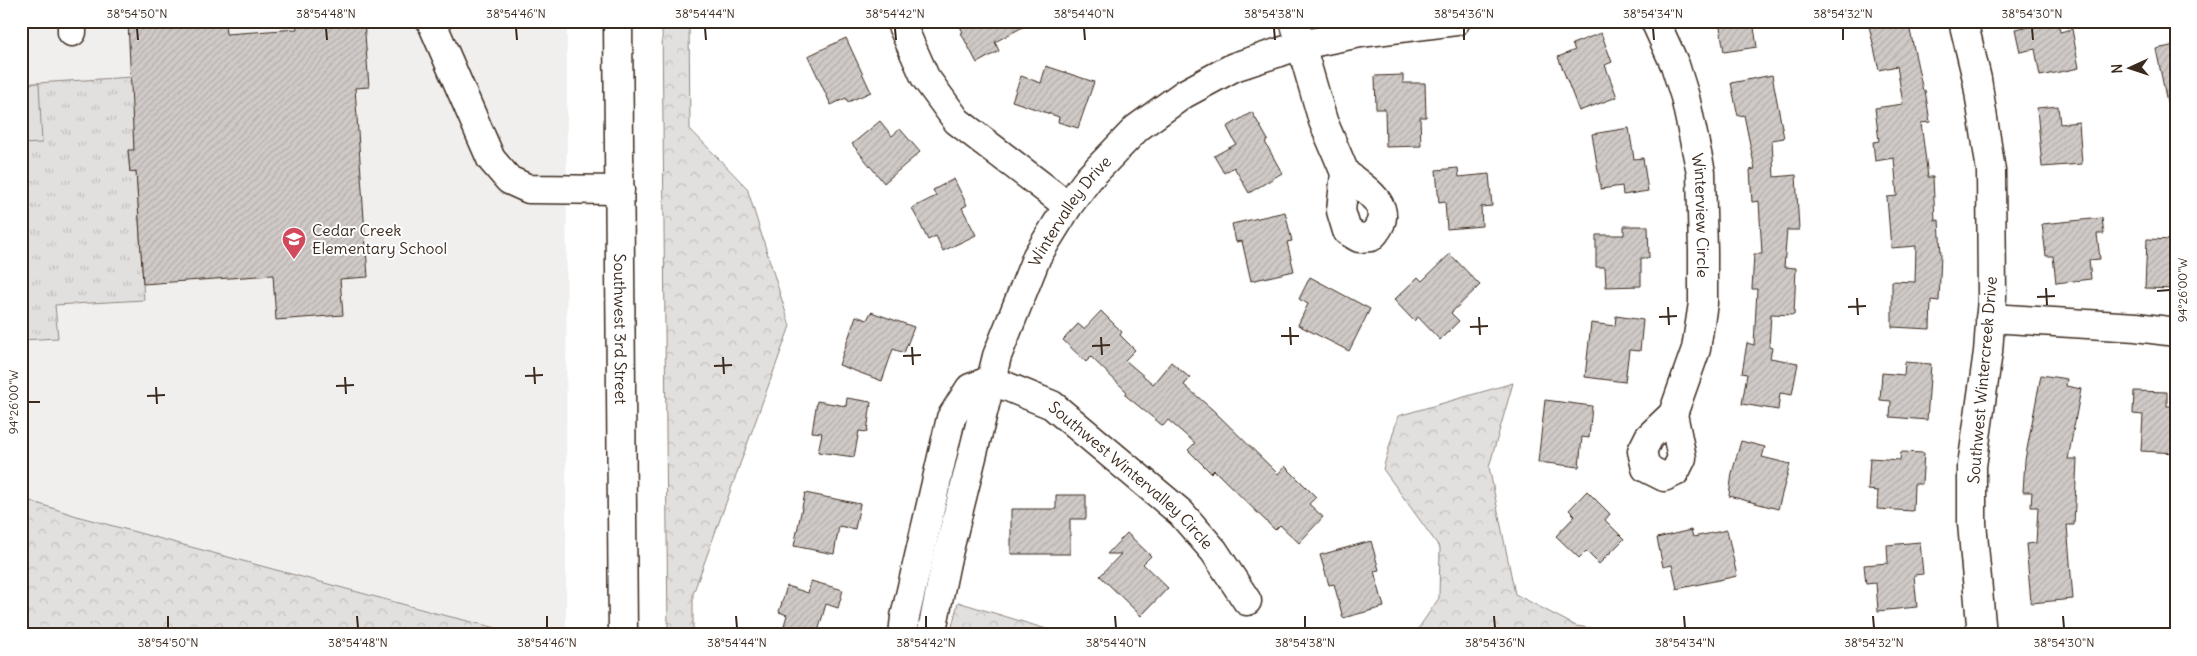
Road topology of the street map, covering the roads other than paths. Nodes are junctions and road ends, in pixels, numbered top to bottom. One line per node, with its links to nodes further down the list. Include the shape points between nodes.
1 (430, 21): 9 (street, via 491,159 510,180 529,189)
2 (618, 21): 9 (street, Southwest 3rd Street)
3 (900, 21): 10 (street, via 925,77 957,121)
4 (1456, 21): 7 (street, Wintervalley Drive, via 1360,33)
5 (1655, 21): 14 (street, Winterview Circle, via 1680,81 1701,172 1703,303 1696,349)
6 (1963, 21): 11 (street, Southwest Wintercreek Drive, via 1977,79 1991,171)
7 (1298, 33): 8 (street, via 1323,121); 10 (street, Wintervalley Drive, via 1184,94 1137,128 1089,178)
8 (1345, 173)
9 (620, 190): 16 (street, Southwest 3rd Street)
10 (1068, 206): 13 (street, Wintervalley Drive, via 1037,256 1003,339)
11 (1990, 318): 12 (street); 19 (street, Southwest Wintercreek Drive, via 1972,466 1972,523)
12 (2176, 332)
13 (991, 380): 15 (street, Southwest Wintervalley Circle, via 1052,406 1180,513 1214,551); 17 (street, via 970,388 951,418); 18 (street, Wintervalley Drive)
14 (1674, 414)
15 (1247, 601)
16 (623, 635)
17 (903, 635)
18 (931, 635)
19 (1982, 635)

